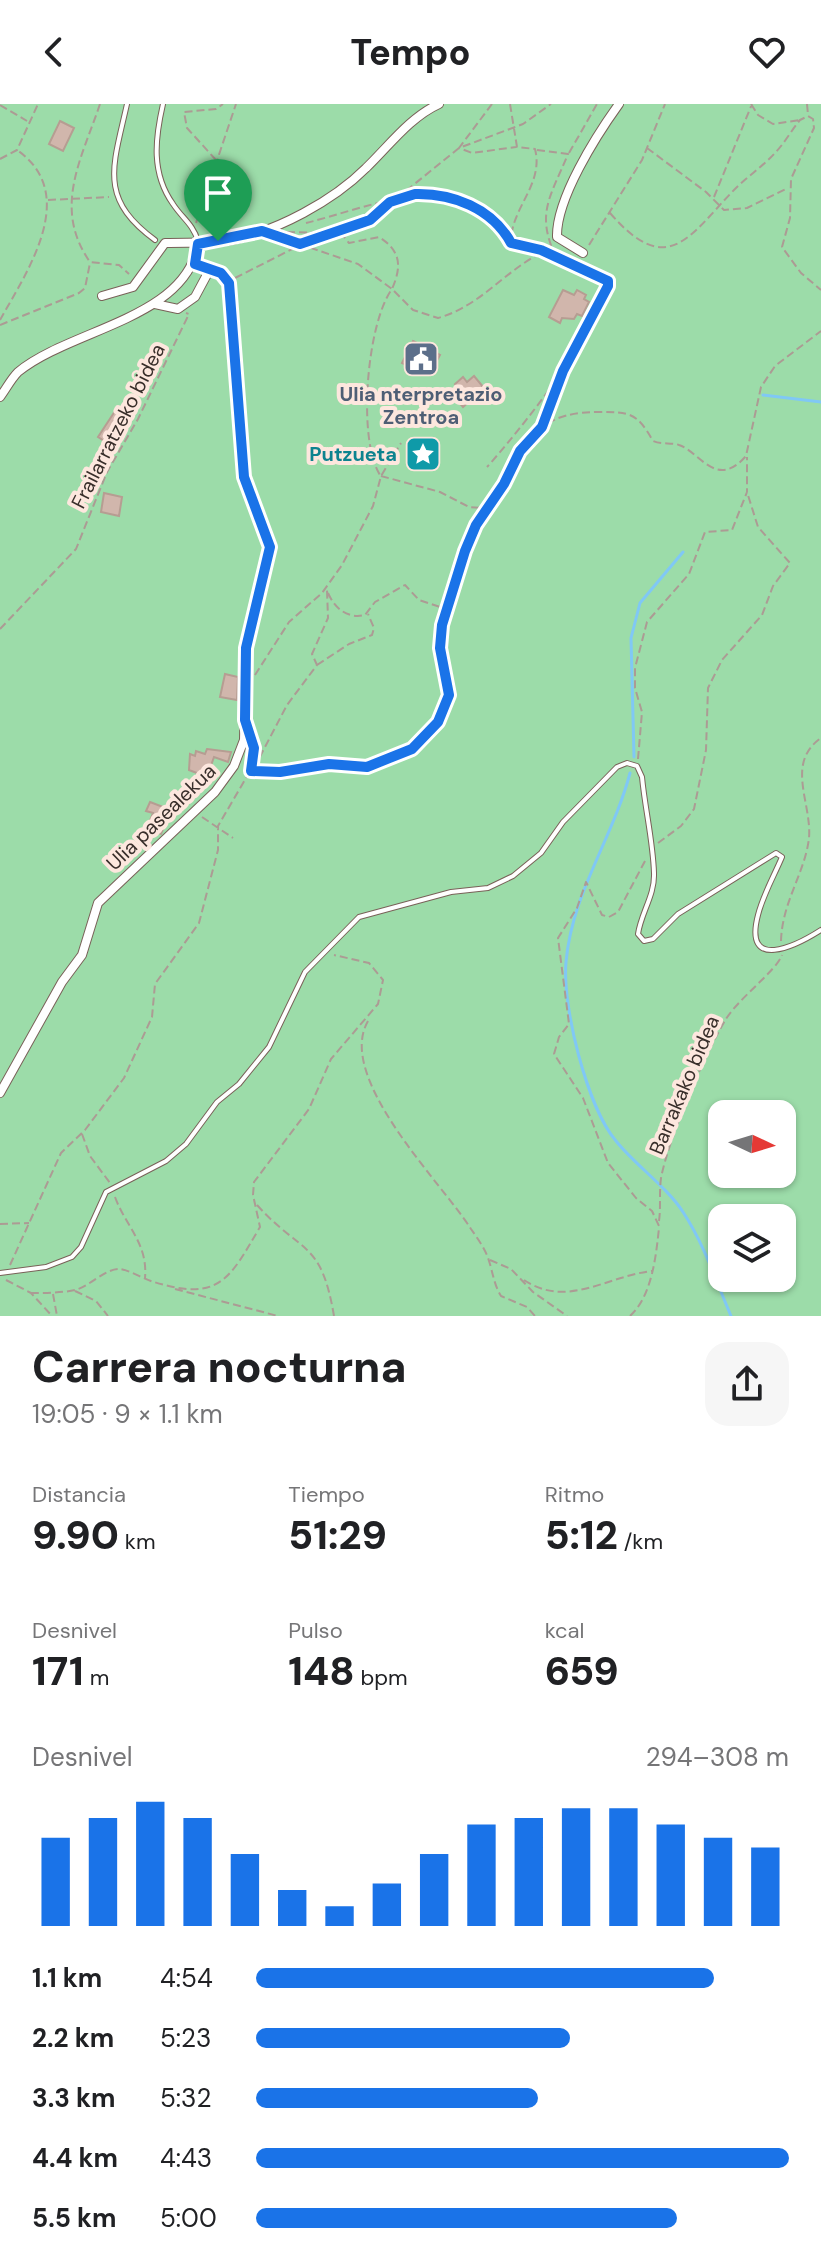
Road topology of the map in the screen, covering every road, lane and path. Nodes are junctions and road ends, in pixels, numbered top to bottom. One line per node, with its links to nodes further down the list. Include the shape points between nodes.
1 (30, 104): 18 (path)
2 (38, 104): 18 (path)
3 (100, 104): 33 (path)
4 (127, 104): 32 (lane, via 117,152)
5 (163, 104): 40 (lane, via 157,167 173,205)
6 (223, 104): 30 (path, via 184,112 187,128)
7 (236, 104): 30 (path)
8 (439, 104): 41 (street, via 331,194)
9 (492, 104): 24 (path)
10 (510, 104): 22 (path)
11 (551, 104): 22 (path)
12 (597, 104): 28 (path)
13 (619, 104): 49 (street, via 600,130 557,217 557,237)
14 (665, 104): 25 (path)
15 (807, 104): 19 (path)
16 (0, 105): 21 (path)
17 (751, 105): 20 (path, via 773,124); 34 (path)
18 (33, 113): 21 (path)
19 (808, 116): 20 (path); 31 (path, via 814,128)
20 (800, 120): 37 (path, via 777,151)
21 (28, 121): 27 (path)
22 (512, 128): 23 (path); 24 (path)
23 (517, 147): 24 (path, via 472,153); 26 (path)
24 (459, 148): 36 (path)
25 (647, 148): 34 (path); 38 (path)
26 (535, 149): 28 (path); 45 (path, via 535,176 514,219)
27 (17, 150): 29 (path); 35 (path, via 40,177)
28 (568, 154): 50 (path, via 545,215 545,235)
29 (0, 159)
30 (216, 160): 40 (path)
31 (789, 188): 37 (path, via 740,210); 57 (path, via 790,218 782,247)
32 (116, 196): 33 (path); 44 (lane, via 126,217)
33 (70, 198): 35 (path); 51 (path, via 74,229)
34 (714, 198): 37 (path)
35 (47, 200): 60 (path, via 45,231)
36 (390, 202): 39 (path); 42 (path, via 370,220); 45 (path, via 415,194 454,198 492,219)
37 (720, 207): 38 (path, via 696,233 676,245 658,246 629,233)
38 (610, 213): 49 (path)
39 (286, 227)
40 (194, 228): 46 (lane)
41 (262, 231): 43 (path); 46 (street); 47 (path)
42 (340, 231): 43 (path); 56 (path, via 349,243 379,237 395,248 399,261)
43 (323, 234): 47 (path)
44 (155, 240)
45 (511, 243): 48 (path)
46 (198, 244): 52 (street); 58 (street, via 165,243 133,287)
47 (300, 244): 54 (path, via 235,278); 56 (path, via 358,264)
48 (544, 251): 50 (path); 56 (path, via 510,271 480,300 438,318 413,310)
49 (583, 253)
50 (556, 257): 66 (path, via 608,281)
51 (90, 262): 55 (path, via 119,265); 62 (path, via 79,293)
52 (195, 264): 53 (street); 59 (street)
53 (210, 269): 54 (street); 61 (street, via 195,297)
54 (221, 273): 79 (street, Ulia pasealekua, via 233,305 244,477 270,547 246,648)
55 (129, 274)
56 (392, 289): 72 (path, via 381,307 369,356 370,432)
57 (821, 290)
58 (102, 296)
59 (155, 304): 61 (street); 67 (street, via 43,355 16,374)
60 (7, 306): 62 (path); 63 (path)
61 (178, 309): 77 (path, Frailarratzeko bidea, via 189,314 101,485 76,549)
62 (16, 316): 64 (path)
63 (0, 320)
64 (0, 325)
65 (821, 331): 70 (path, via 775,366 761,387)
66 (563, 371): 68 (path); 71 (path)
67 (0, 397)
68 (542, 427): 70 (path, via 571,412 621,412 641,420 653,441 680,445 710,466 733,466); 73 (path, via 520,451)
69 (401, 443): 72 (path)
70 (748, 452): 82 (path, via 747,492 732,530 705,532 689,574 647,622 635,668 642,712)
71 (487, 467)
72 (381, 476): 73 (path, via 440,492 469,507); 74 (path, via 355,544)
73 (490, 504): 75 (path, via 476,525)
74 (327, 589): 76 (path, via 333,603 349,615); 78 (path, via 328,618 312,654); 79 (path, via 289,622)
75 (446, 609): 76 (path, via 419,600 405,585 375,602); 83 (path, via 440,648 449,695 425,739 367,767 329,764)
76 (367, 613): 78 (path, via 372,635)
77 (0, 629)
78 (317, 665): 83 (path, via 287,705)
79 (247, 686): 84 (street, Ulia pasealekua, via 244,740 234,766)
80 (821, 738): 88 (path, via 806,751 802,765 809,837 784,912)
81 (253, 739): 83 (path)
82 (637, 766): 88 (lane, via 654,873 638,934 644,941 653,939 678,914 776,853 782,857 758,915 756,937 768,951); 93 (lane, via 627,763 604,779 541,853 513,876 488,888 451,892 359,917 305,972 269,1047 186,1144 166,1161)
83 (251, 771): 85 (path)
84 (194, 812): 85 (path); 91 (street, Ulia pasealekua, via 98,903 82,955)
85 (218, 826): 86 (path); 92 (path, via 218,850 199,923 155,984 152,1017 124,1078)
86 (233, 838)
87 (821, 930): 88 (lane)
88 (782, 951): 98 (path, Barrakako bidea, via 776,967 750,988 725,1021 696,1083 662,1178)
89 (325, 957): 90 (path, via 347,956 379,972 383,993)
90 (370, 1016): 94 (path, via 331,1059 309,1109 260,1171 254,1182); 97 (path, via 363,1028 361,1057 373,1088)
91 (0, 1093)
92 (82, 1133): 93 (path); 95 (path, via 61,1153)
93 (112, 1189): 99 (lane, via 99,1201 72,1257); 100 (path, via 122,1217 142,1245)
94 (257, 1205): 102 (path, via 260,1227 226,1277 194,1292); 109 (path, via 318,1261)
95 (31, 1223): 96 (path); 99 (path)
96 (0, 1224)
97 (489, 1260): 101 (path); 110 (path, via 501,1296)
98 (652, 1271): 101 (path, via 565,1294); 112 (path, Barrakako bidea)
99 (2, 1273): 105 (path)
100 (145, 1279): 102 (path); 103 (path, via 123,1269 111,1270)
101 (524, 1280): 111 (path)
102 (170, 1287): 108 (path)
103 (74, 1290): 104 (path); 107 (path, via 96,1301)
104 (52, 1292): 105 (path); 106 (path)
105 (31, 1293): 106 (path)
106 (55, 1316)
107 (108, 1316)
108 (278, 1316)
109 (334, 1316)
110 (535, 1316)
111 (567, 1316)
112 (630, 1316)

